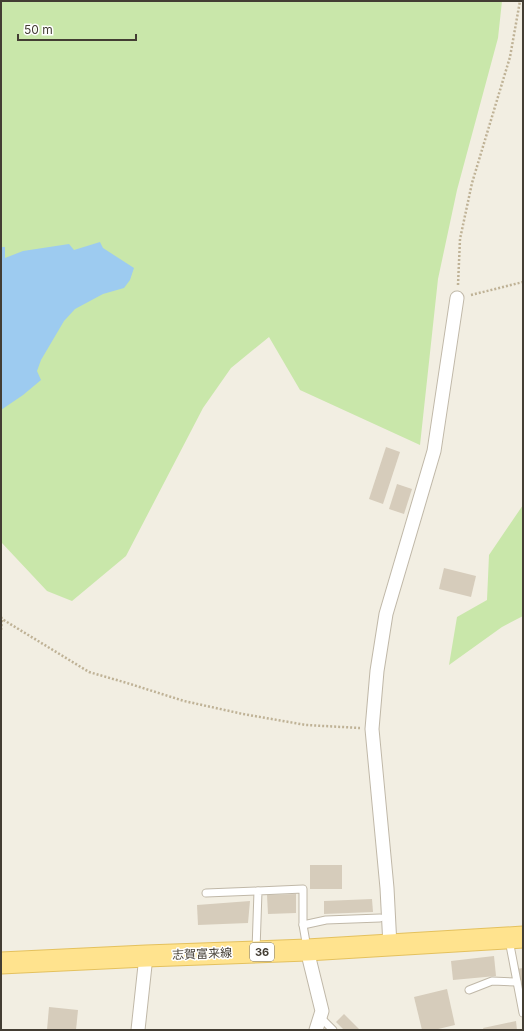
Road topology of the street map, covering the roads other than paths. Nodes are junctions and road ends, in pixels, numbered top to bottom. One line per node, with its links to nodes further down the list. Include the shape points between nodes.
1 (457, 298): 7 (street, via 434,451 386,614 377,671 372,729)
2 (258, 891): 3 (lane); 5 (lane, via 303,889); 9 (lane)
3 (206, 893)
4 (380, 918): 5 (lane, via 326,920)
5 (303, 925): 8 (lane)
6 (516, 938): 7 (main road, 志賀富来線 / 36); 12 (lane)
7 (390, 946): 8 (main road, 志賀富来線 / 36)
8 (308, 950): 9 (main road, 志賀富来線 / 36); 15 (street, via 322,1011)
9 (256, 952): 10 (main road, 志賀富来線 / 36)
10 (146, 956): 11 (main road, 志賀富来線 / 36); 16 (street)
11 (1, 963)
12 (517, 982): 13 (lane, via 492,981); 14 (lane)
13 (469, 990)
14 (523, 1013)
15 (320, 1017): 17 (street); 18 (lane)
16 (138, 1030)
17 (316, 1030)
18 (333, 1030)

